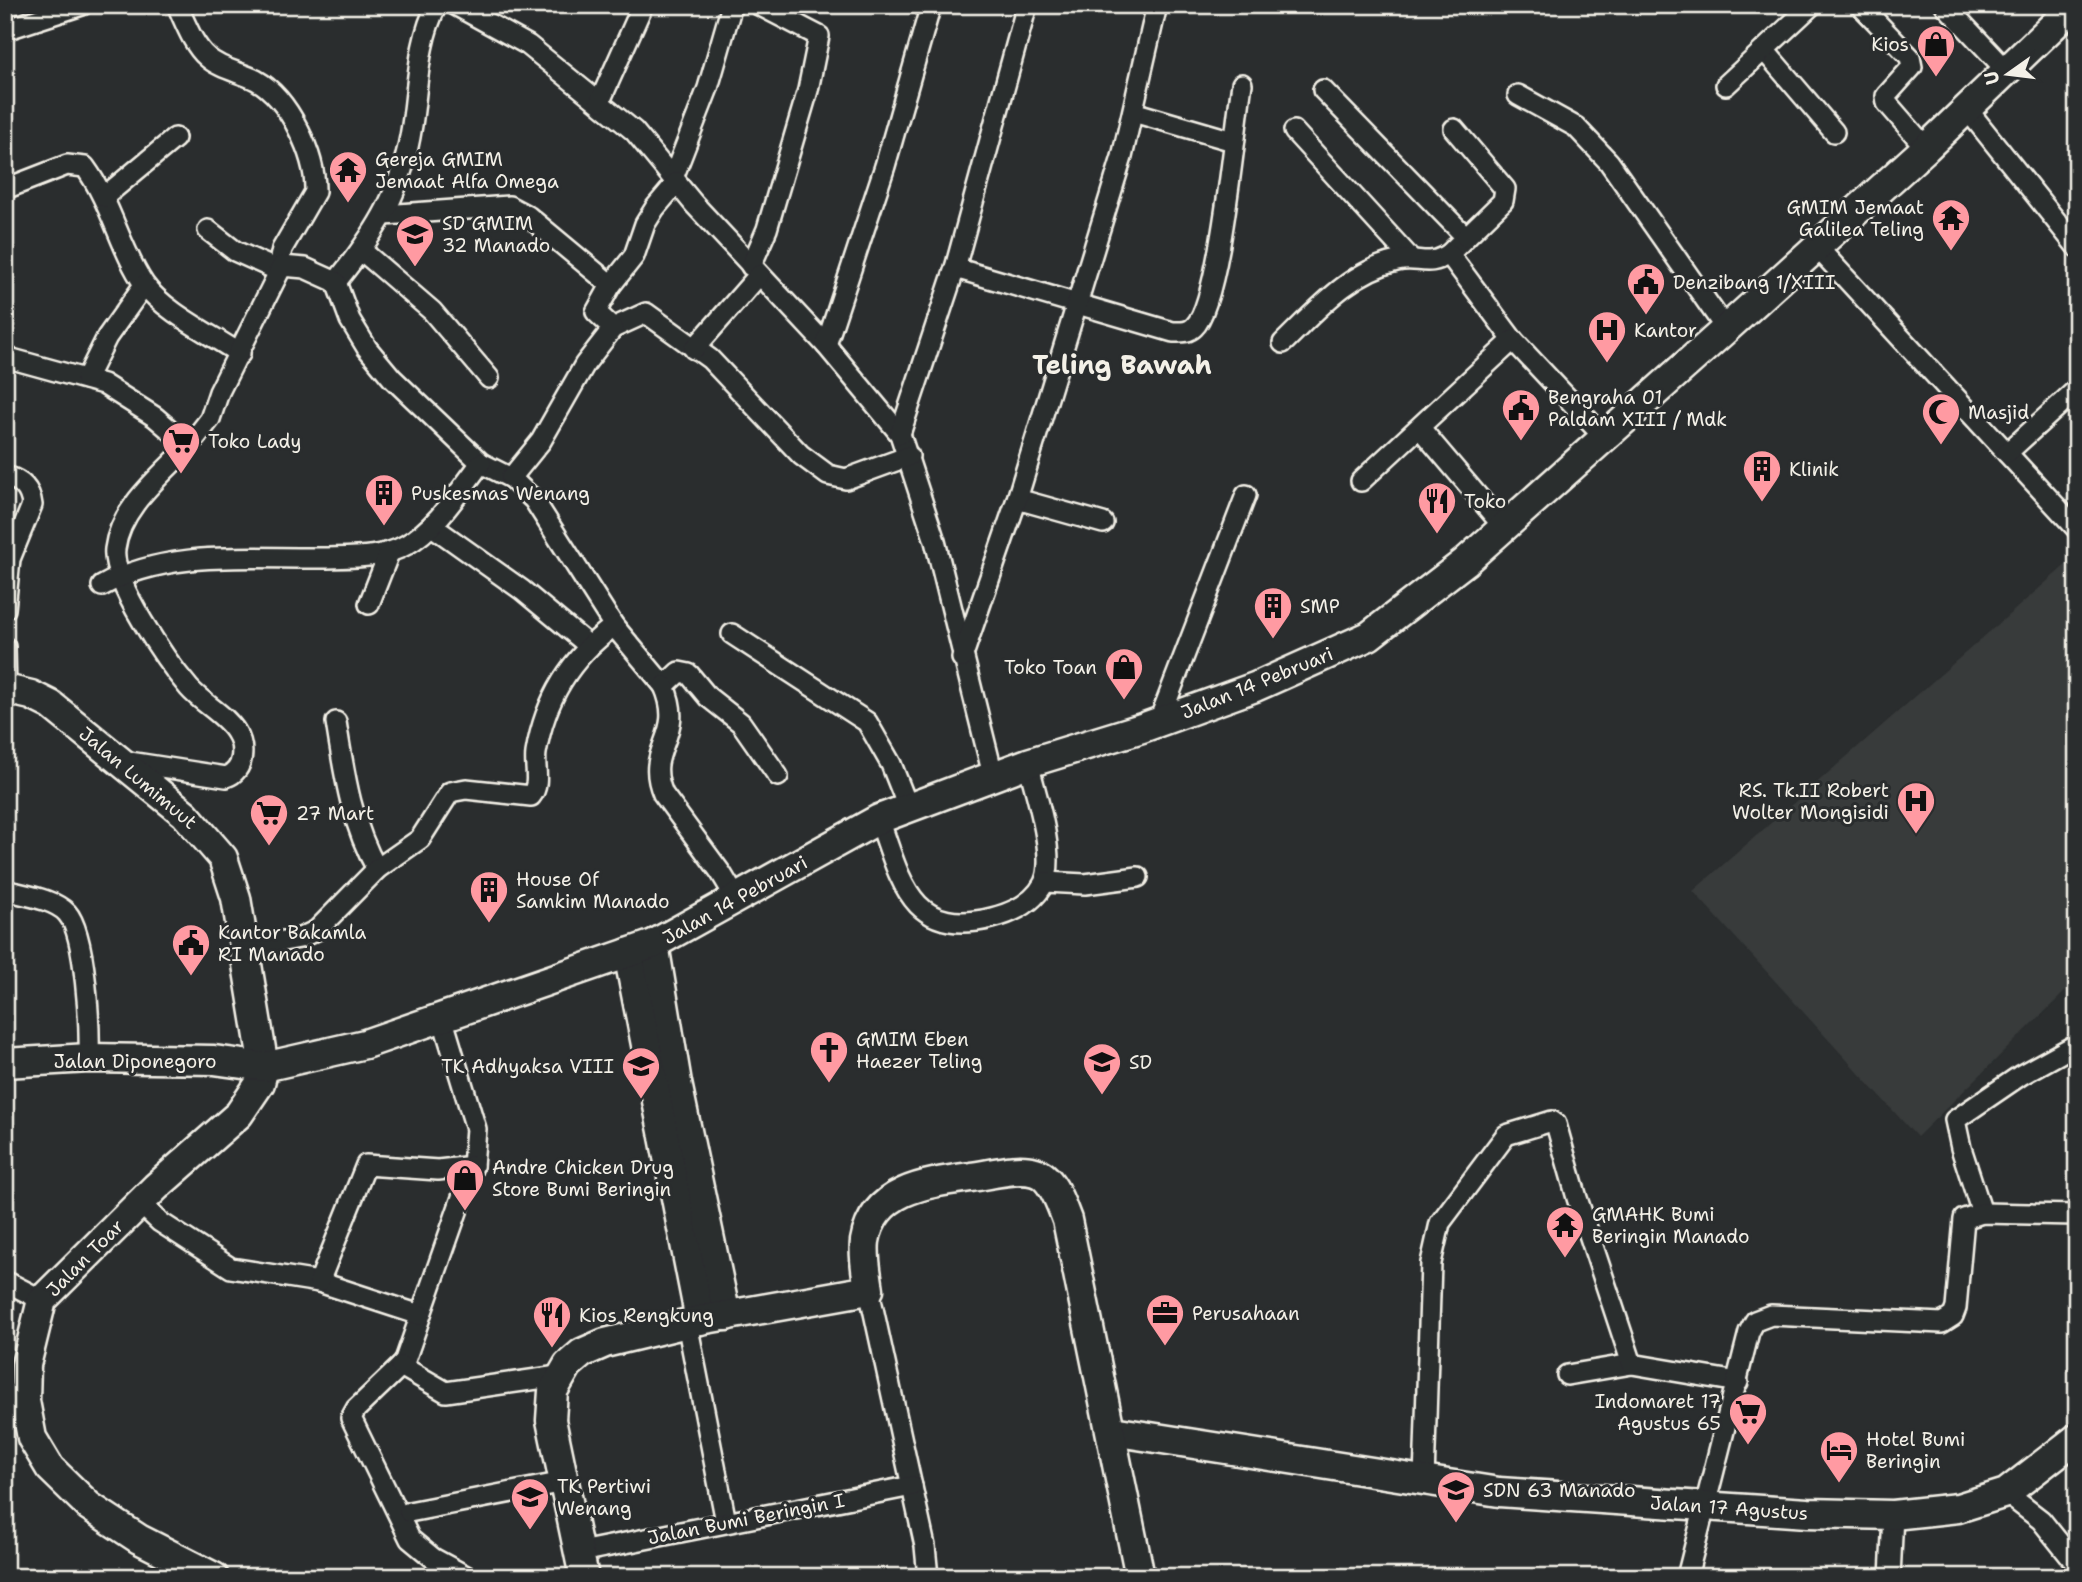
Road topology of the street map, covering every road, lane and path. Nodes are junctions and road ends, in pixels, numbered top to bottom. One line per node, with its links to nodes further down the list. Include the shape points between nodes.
1 (82, 5): 15 (street)
2 (177, 5): 43 (street, via 208,59 257,81 277,97 301,137 315,192 282,249)
3 (437, 5): 34 (street, via 422,51 404,161)
4 (455, 5): 22 (street, via 528,45)
5 (643, 5): 22 (street)
6 (732, 5): 31 (street)
7 (759, 5): 44 (street, via 819,36 808,90)
8 (931, 5): 53 (street, via 885,166)
9 (1027, 5): 42 (street)
10 (1157, 5): 24 (street)
11 (1860, 5): 30 (street, via 1910,57 1912,67 1886,96 1887,103)
12 (1945, 5): 17 (street)
13 (2071, 7): 17 (street, Jalan 14 Pebruari)
14 (1802, 8): 16 (street)
15 (5, 30)
16 (1764, 50): 19 (street); 27 (street)
17 (2007, 71): 23 (street, Jalan 14 Pebruari)
18 (1242, 84): 29 (street)
19 (1726, 85)
20 (1322, 90): 36 (street)
21 (1518, 95): 50 (street, via 1576,127 1609,162)
22 (600, 101): 31 (street, via 634,131)
23 (1967, 110): 30 (street, Jalan 14 Pebruari); 38 (street)
24 (1133, 112): 29 (street); 48 (street)
25 (1454, 129): 36 (street, via 1505,189 1503,201)
26 (1294, 131): 41 (street)
27 (1834, 132)
28 (175, 138): 33 (street)
29 (1233, 141): 48 (street, via 1217,258 1194,327 1173,332)
30 (1926, 148): 37 (street, Jalan 14 Pebruari)
31 (675, 180): 44 (street); 47 (street, via 645,223 634,256)
32 (5, 189): 33 (street, via 77,164 85,167)
33 (104, 197): 46 (street)
34 (385, 215): 39 (street); 47 (street, via 518,208)
35 (208, 230): 43 (street, via 235,251)
36 (1466, 237): 40 (street)
37 (1817, 247): 50 (street, Jalan 14 Pebruari); 64 (street)
38 (2077, 247)
39 (361, 250): 45 (street); 57 (street, via 432,311)
40 (1449, 254): 41 (street, via 1428,263); 51 (street)
41 (1411, 259): 52 (street, via 1359,275)
42 (955, 268): 48 (street); 61 (street)
43 (281, 269): 45 (street, via 305,268); 55 (street)
44 (755, 271): 53 (street); 54 (street)
45 (336, 282): 66 (street, via 349,320 367,348)
46 (145, 285): 55 (street, via 158,299); 58 (street, via 107,337)
47 (611, 285): 49 (street, via 596,312)
48 (1076, 301): 71 (street)
49 (613, 328): 54 (street, via 646,313); 68 (street, via 585,364 541,441)
50 (1726, 330): 62 (street, Jalan 14 Pebruari)
51 (1513, 340): 60 (street); 62 (street)
52 (1283, 344)
53 (826, 345): 61 (street)
54 (694, 349): 65 (street, via 710,359 801,455 828,475 846,479)
55 (240, 354): 63 (street, via 209,419)
56 (5, 357): 58 (street)
57 (489, 378)
58 (86, 379): 63 (street, via 120,393)
59 (2077, 389): 64 (street)
60 (1420, 428): 69 (street); 74 (street)
61 (900, 434): 65 (street)
62 (1604, 437): 74 (street, Jalan 14 Pebruari)
63 (189, 446): 77 (street, via 137,500 124,522)
64 (2007, 453): 75 (street)
65 (909, 456): 84 (street)
66 (481, 463): 68 (street); 73 (street)
67 (5, 476): 79 (street, via 27,488 33,505 10,559)
68 (511, 478): 80 (street, via 534,500)
69 (1361, 481)
70 (1246, 495): 87 (street)
71 (1017, 499): 72 (street); 84 (street)
72 (1103, 523)
73 (432, 526): 76 (street); 82 (street)
74 (1503, 526): 87 (street, Jalan 14 Pebruari, via 1465,562 1369,636 1272,680)
75 (2077, 529)
76 (389, 553): 77 (street, via 214,558 140,568); 78 (street)
77 (110, 581): 89 (street, via 190,688 230,724 243,748 240,764 226,777)
78 (369, 604)
79 (5, 609)
80 (614, 626): 82 (street); 85 (street)
81 (732, 634): 93 (street, via 867,722)
82 (589, 645): 95 (street, via 564,676 550,705 531,796 466,789 450,792 420,839)
83 (5, 647): 86 (street)
84 (961, 659): 91 (street)
85 (664, 686): 92 (street, via 679,672 689,674 708,697 741,723); 99 (street, via 672,724 658,755 657,780)
86 (6, 689): 89 (street, Jalan Lumimuut, via 51,705)
87 (1159, 721): 90 (street, Jalan 14 Pebruari)
88 (336, 722): 95 (street, via 352,805)
89 (120, 760): 101 (street, Jalan Lumimuut, via 185,814 214,845 231,880)
90 (1028, 763): 91 (street, Jalan 14 Pebruari); 97 (street, via 1046,837)
91 (993, 775): 93 (street, Jalan 14 Pebruari)
92 (778, 776)
93 (908, 807): 94 (street, Jalan 14 Pebruari)
94 (879, 819): 97 (street, via 907,893 919,908 943,922 973,923 1010,914); 99 (street, Jalan 14 Pebruari)
95 (377, 869): 101 (street, via 317,930 300,938)
96 (1138, 877): 97 (street, via 1085,884)
97 (1045, 882)
98 (5, 890): 105 (street, via 58,908 72,924 82,959)
99 (736, 898): 100 (street, Jalan 14 Pebruari)
100 (654, 944): 102 (street, Jalan 14 Pebruari); 108 (street)
101 (245, 948): 107 (street, Jalan Lumimuut)
102 (628, 953): 103 (street, Jalan 14 Pebruari); 108 (street)
103 (442, 1017): 107 (street, Jalan 14 Pebruari, via 365,1044); 109 (street, via 476,1129)
104 (2077, 1044): 111 (street, via 1955,1120)
105 (89, 1058): 106 (street, Jalan Diponegoro); 107 (street, Jalan Diponegoro, via 214,1060)
106 (5, 1063)
107 (264, 1067): 110 (street, Jalan Toar, via 260,1083 239,1114)
108 (665, 1085): 118 (street, via 691,1212)
109 (473, 1166): 114 (street, via 438,1170 366,1165); 117 (street)
110 (140, 1203): 114 (street, via 160,1222 231,1268); 116 (street, Jalan Toar)
111 (1982, 1213): 112 (street); 123 (street, via 1964,1219 1956,1308 1948,1320 1931,1324 1762,1316 1749,1332)
112 (2077, 1215)
113 (5, 1281): 116 (street)
114 (319, 1282): 117 (street)
115 (869, 1290): 118 (street); 124 (street, via 865,1242 873,1218 897,1195 922,1183 1036,1172 1057,1194 1067,1220); 128 (street)
116 (42, 1300): 136 (street, Jalan Toar, via 26,1365 25,1401 32,1438 50,1468 89,1506)
117 (420, 1315): 120 (street)
118 (704, 1320): 122 (street, via 605,1343 582,1353); 133 (street)
119 (1632, 1364): 121 (street); 123 (street); 126 (street, via 1556,1124 1552,1121 1510,1132 1440,1223 1433,1246)
120 (401, 1366): 122 (street, via 446,1392); 138 (street, via 356,1409 352,1423 410,1539)
121 (1567, 1375)
122 (558, 1376): 127 (street, via 550,1405)
123 (1738, 1382): 130 (street)
124 (1112, 1431): 126 (street, Jalan 17 Agustus); 140 (street)
125 (2077, 1438): 129 (street, Jalan 17 Agustus)
126 (1424, 1481): 130 (street, Jalan 17 Agustus, via 1499,1492)
127 (564, 1482): 131 (street); 134 (street)
128 (912, 1486): 133 (street, Jalan Bumi Beringin I); 139 (street)
129 (2006, 1493): 132 (street, Jalan 17 Agustus, via 1958,1508); 135 (street, via 2041,1520)
130 (1706, 1506): 132 (street, Jalan 17 Agustus); 141 (street)
131 (409, 1512)
132 (1893, 1515): 142 (street)
133 (726, 1522): 134 (street, Jalan Bumi Beringin I)
134 (582, 1564)
135 (2077, 1565)
136 (184, 1570): 137 (street, Jalan Toar)
137 (214, 1577)
138 (468, 1577)
139 (928, 1577)
140 (1140, 1577)
141 (1686, 1577)
142 (1890, 1577)

